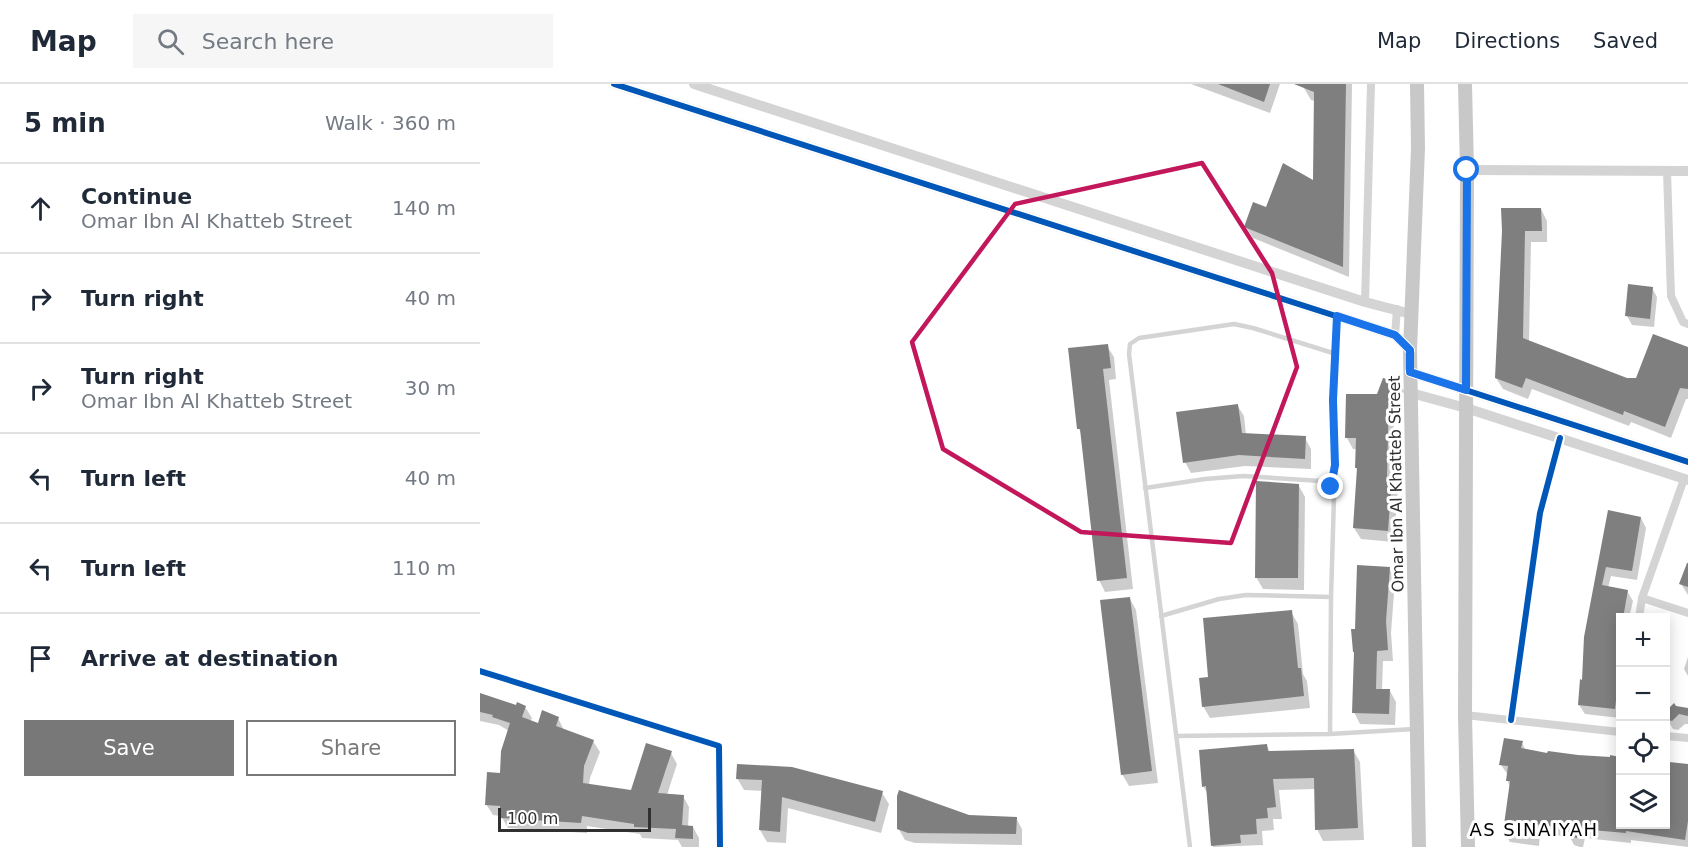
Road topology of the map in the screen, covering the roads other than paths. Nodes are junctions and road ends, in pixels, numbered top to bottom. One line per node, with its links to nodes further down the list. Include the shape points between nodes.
1 (614, 84): 12 (street)
2 (694, 84): 9 (street)
3 (1371, 84): 9 (street)
4 (1417, 84): 11 (main road, Omar Ibn Al Khatteb Street)
5 (1465, 84): 6 (main road)
6 (1467, 170): 7 (street); 18 (main road)
7 (1667, 171): 8 (street); 13 (street, via 1671,296 1683,322)
8 (1688, 171)
9 (1365, 302): 10 (street)
10 (1397, 309): 11 (street); 14 (street)
11 (1411, 314): 15 (main road, Omar Ibn Al Khatteb Street)
12 (1337, 316): 14 (street); 16 (lane)
13 (1688, 324)
14 (1395, 335): 15 (street)
15 (1410, 350): 17 (main road, Omar Ibn Al Khatteb Street)
16 (1336, 354): 24 (lane, via 1335,465); 25 (lane, via 1234,324 1139,338 1130,344)
17 (1410, 372): 18 (street); 19 (main road, Omar Ibn Al Khatteb Street)
18 (1466, 390): 20 (main road); 22 (street)
19 (1411, 393): 20 (street); 34 (main road, Omar Ibn Al Khatteb Street)
20 (1466, 408): 21 (street); 32 (main road)
21 (1560, 438): 23 (street); 33 (street, via 1540,513)
22 (1688, 462)
23 (1686, 480): 27 (street)
24 (1331, 487): 25 (lane, via 1321,481 1243,476); 26 (lane)
25 (1145, 488): 30 (lane)
26 (1331, 597): 30 (lane, via 1246,595); 36 (lane)
27 (1642, 598): 28 (street); 29 (street)
28 (1640, 613)
29 (1688, 613)
30 (1161, 616): 37 (lane)
31 (480, 672): 40 (street, via 719,746)
32 (1465, 715): 33 (street); 43 (main road)
33 (1511, 720): 35 (street)
34 (1417, 729): 36 (lane); 42 (main road, Omar Ibn Al Khatteb Street)
35 (1616, 732)
36 (1330, 734): 37 (lane)
37 (1176, 736): 41 (lane)
38 (1670, 736): 39 (street)
39 (1688, 738)
40 (720, 847)
41 (1190, 847)
42 (1419, 847)
43 (1468, 847)

